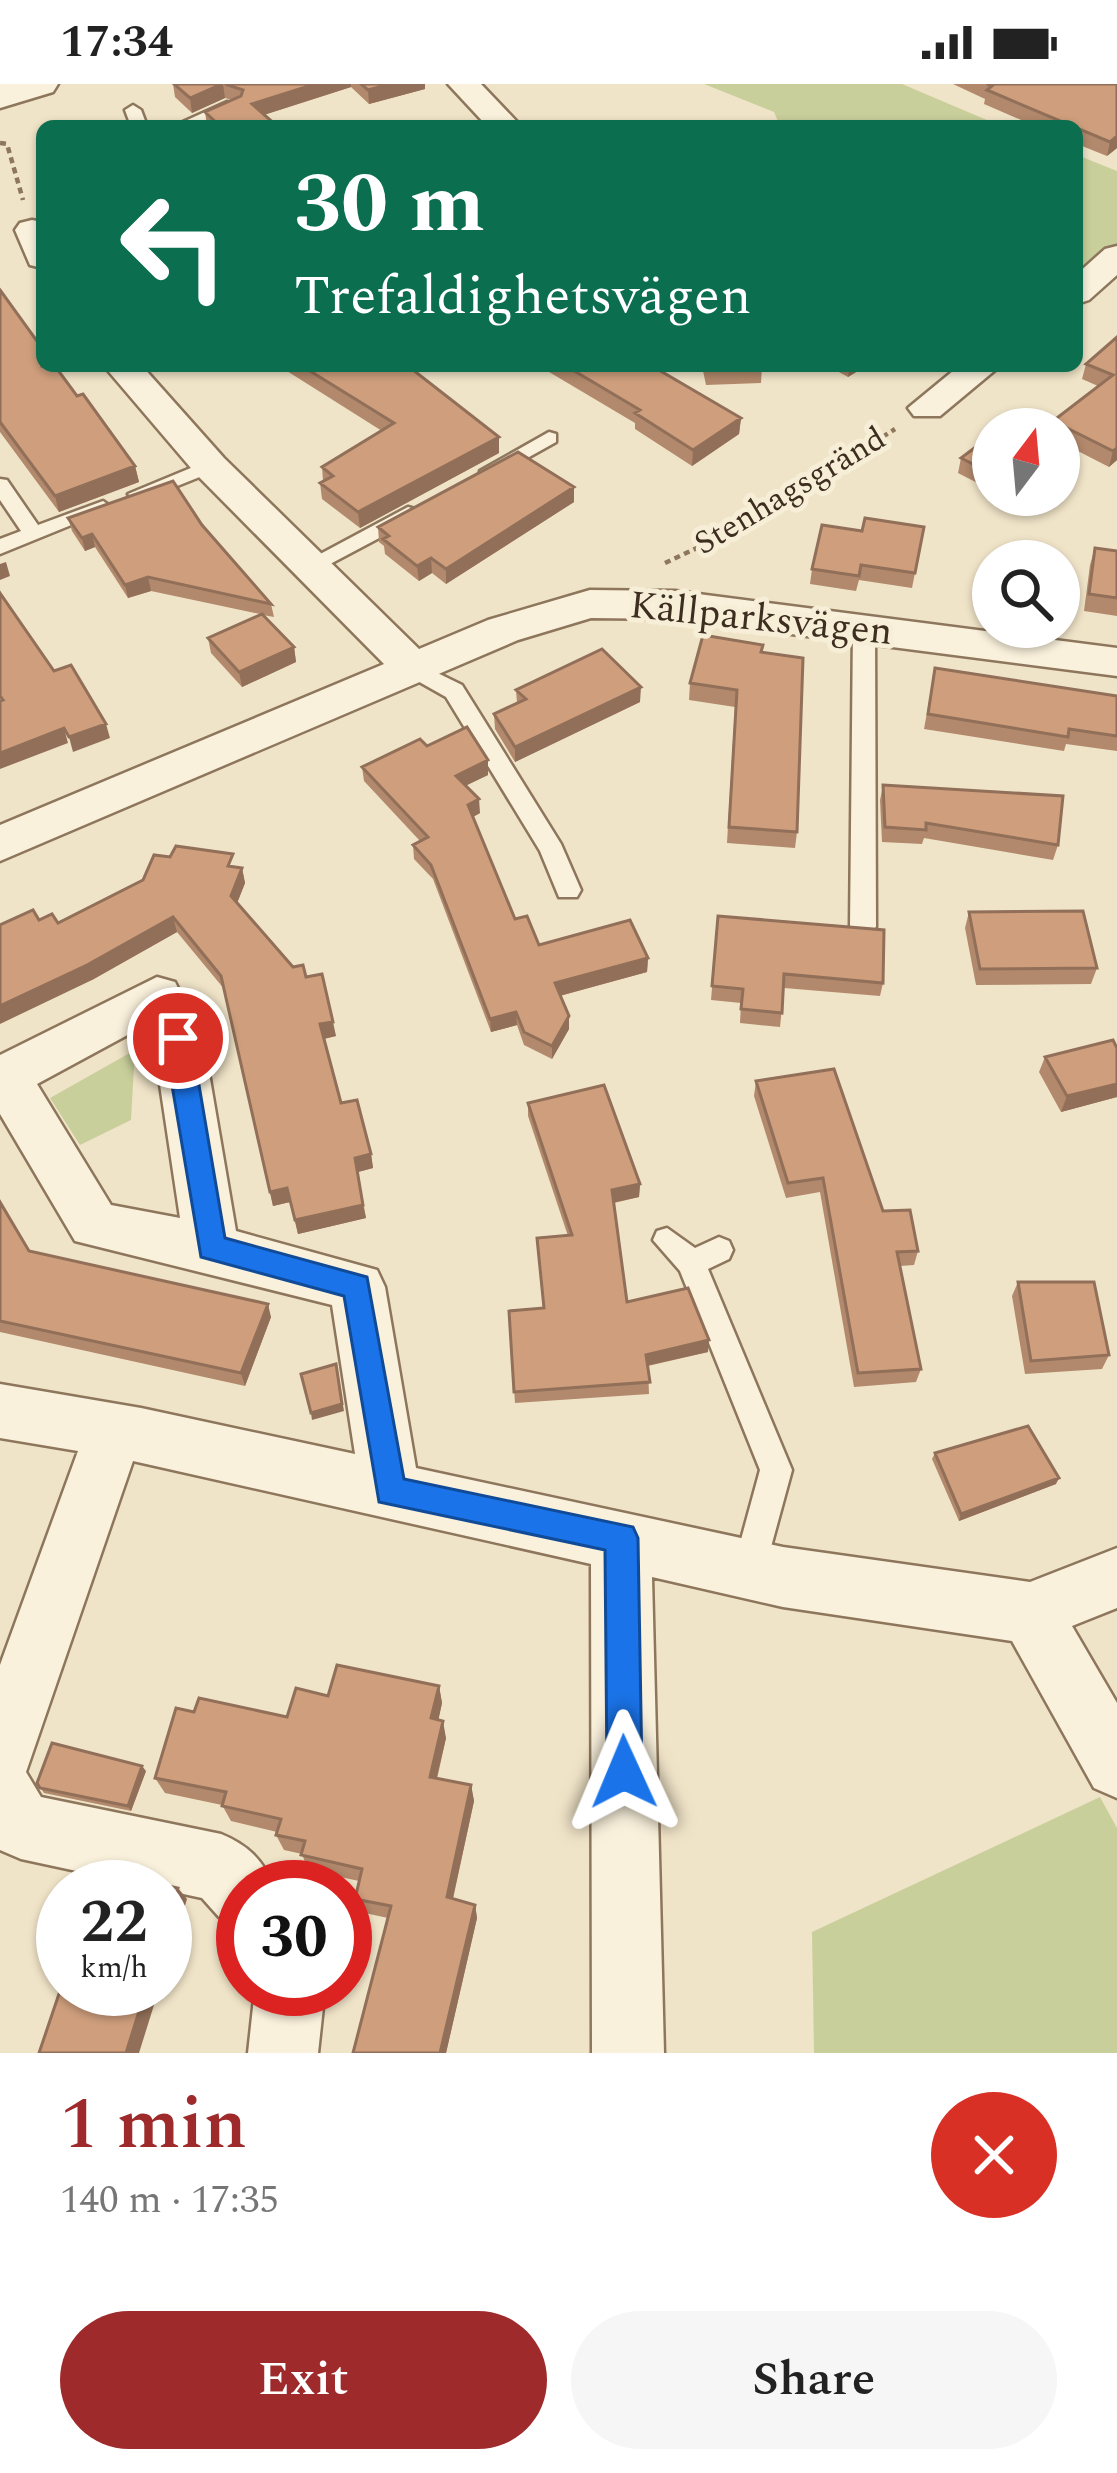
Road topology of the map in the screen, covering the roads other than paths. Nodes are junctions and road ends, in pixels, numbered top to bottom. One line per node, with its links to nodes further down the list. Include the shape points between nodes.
1 (39, 84): 3 (street)
2 (463, 84): 6 (street)
3 (0, 96)
4 (232, 106): 5 (lane)
5 (197, 120)
6 (500, 120)
7 (1117, 256): 8 (street)
8 (1083, 287)
9 (127, 372): 13 (street)
10 (974, 372): 11 (street, Stenhagsgränd)
11 (927, 408)
12 (550, 439): 15 (lane)
13 (210, 466): 17 (lane); 19 (street)
14 (0, 485): 17 (lane)
15 (464, 485)
16 (424, 506): 19 (lane)
17 (34, 535): 18 (lane)
18 (0, 548)
19 (307, 567): 22 (street)
20 (864, 628): 21 (street, Källparksvägen); 22 (street, Källparksvägen, via 676,605 590,604 503,630); 25 (lane)
21 (1117, 662)
22 (415, 670): 23 (street, Källparksvägen); 24 (lane, via 454,691)
23 (0, 844)
24 (568, 890)
25 (863, 927)
26 (667, 1240): 32 (lane, via 705,1257 776,1470)
27 (212, 1248): 27 (street, via 178,1038 157,996 5,1077 94,1225); 30 (street, via 357,1287)
28 (0, 1411): 29 (street)
29 (114, 1431): 30 (street); 35 (street)
30 (390, 1491): 31 (street)
31 (621, 1538): 32 (street); 41 (street)
32 (749, 1569): 34 (street)
33 (1117, 1577): 34 (street)
34 (1030, 1613): 36 (street)
35 (0, 1755)
36 (1117, 1765)
37 (0, 1791): 38 (street, via 21,1826)
38 (216, 1867)
39 (287, 2016): 40 (street)
40 (283, 2053)
41 (628, 2053)

